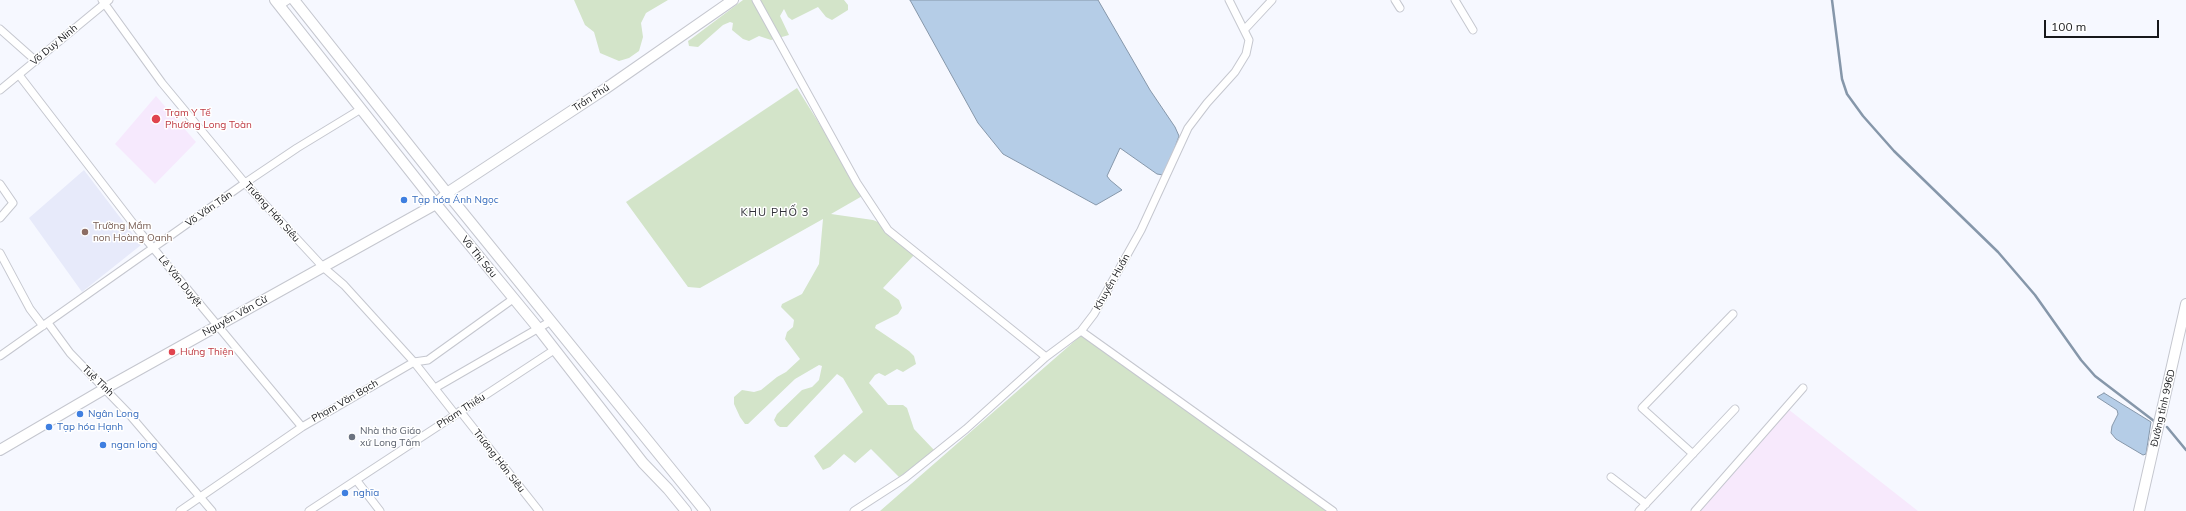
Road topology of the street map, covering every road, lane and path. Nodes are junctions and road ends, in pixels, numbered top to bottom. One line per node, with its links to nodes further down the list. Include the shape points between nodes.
1 (294, 0): 20 (main road, Võ Thị Sáu)
2 (733, 0): 20 (main road, Trần Phú, via 605,89)
3 (756, 0): 36 (street, via 857,182 888,230)
4 (1230, 0): 12 (street, Khuyển Huấn)
5 (1272, 0): 12 (street)
6 (1395, 0): 10 (street)
7 (1455, 0): 13 (street)
8 (105, 1): 14 (street, Võ Duy Ninh); 18 (street, Trương Hán Siêu, via 162,82)
9 (281, 2): 17 (main road, Võ Thị Sáu)
10 (1400, 8)
11 (0, 29): 14 (street)
12 (1244, 29): 33 (street, Khuyển Huấn, via 1248,40 1246,54 1235,72 1207,102 1188,128 1160,192 1114,280 1098,309)
13 (1473, 30)
14 (36, 61): 15 (street, Võ Duy Ninh)
15 (18, 75): 16 (street, Võ Duy Ninh); 23 (street, Lê Văn Duyệt)
16 (0, 90)
17 (361, 109): 18 (street, Võ Văn Tần); 21 (main road, Võ Thị Sáu)
18 (245, 183): 23 (street, Võ Văn Tần); 25 (street, Trương Hán Siêu)
19 (0, 184): 22 (street, via 13,203)
20 (447, 193): 21 (main road, Nguyễn Văn Cừ); 29 (main road, Võ Thị Sáu)
21 (436, 204): 25 (main road, Nguyễn Văn Cừ); 26 (main road, Võ Thị Sáu)
22 (0, 218)
23 (153, 249): 30 (street, Võ Văn Tần); 31 (street, Lê Văn Duyệt)
24 (0, 253): 30 (street, Tuệ Tĩnh, via 30,309)
25 (323, 267): 31 (main road, Nguyễn Văn Cừ); 37 (street, Trương Hán Siêu)
26 (514, 299): 32 (main road, Võ Thị Sáu); 37 (street, Phạm Văn Bạch, via 428,360)
27 (2186, 304): 61 (main road, Đường tỉnh 996D)
28 (1733, 314): 45 (street, via 1642,408)
29 (551, 321): 32 (street); 56 (main road, Võ Thị Sáu)
30 (46, 325): 35 (street, Võ Văn Tần); 38 (street, Tuệ Tĩnh)
31 (217, 326): 38 (main road, Nguyễn Văn Cừ); 43 (street, Lê Văn Duyệt)
32 (538, 328): 34 (main road, Võ Thị Sáu); 39 (street)
33 (1080, 331): 36 (street, Khuyển Huấn); 58 (street)
34 (554, 350): 42 (street, Phạm Thiều); 55 (main road, Võ Thị Sáu, via 643,463)
35 (0, 356)
36 (1046, 357): 57 (street, Khuyển Huấn, via 966,429 911,474)
37 (414, 362): 39 (street, Trương Hán Siêu); 43 (street, Phạm Văn Bạch)
38 (106, 388): 44 (main road, Nguyễn Văn Cừ); 48 (street, Tuệ Tĩnh)
39 (435, 388): 42 (street, Trương Hán Siêu)
40 (1803, 388): 60 (street)
41 (1735, 409): 45 (street)
42 (457, 412): 47 (street, Phạm Thiều); 54 (street, Trương Hán Siêu)
43 (302, 427): 48 (street, Phạm Văn Bạch)
44 (0, 450)
45 (1693, 454): 49 (street)
46 (1611, 477): 49 (street)
47 (356, 481): 52 (street, Phạm Thiều); 53 (street)
48 (201, 497): 50 (street, Phạm Văn Bạch); 51 (street, Tuệ Tĩnh)
49 (1646, 504): 59 (street)
50 (180, 511)
51 (212, 511)
52 (309, 511)
53 (380, 511)
54 (539, 511)
55 (686, 511)
56 (706, 511)
57 (854, 511)
58 (1333, 511)
59 (1639, 511)
60 (1695, 511)
61 (2139, 511)

